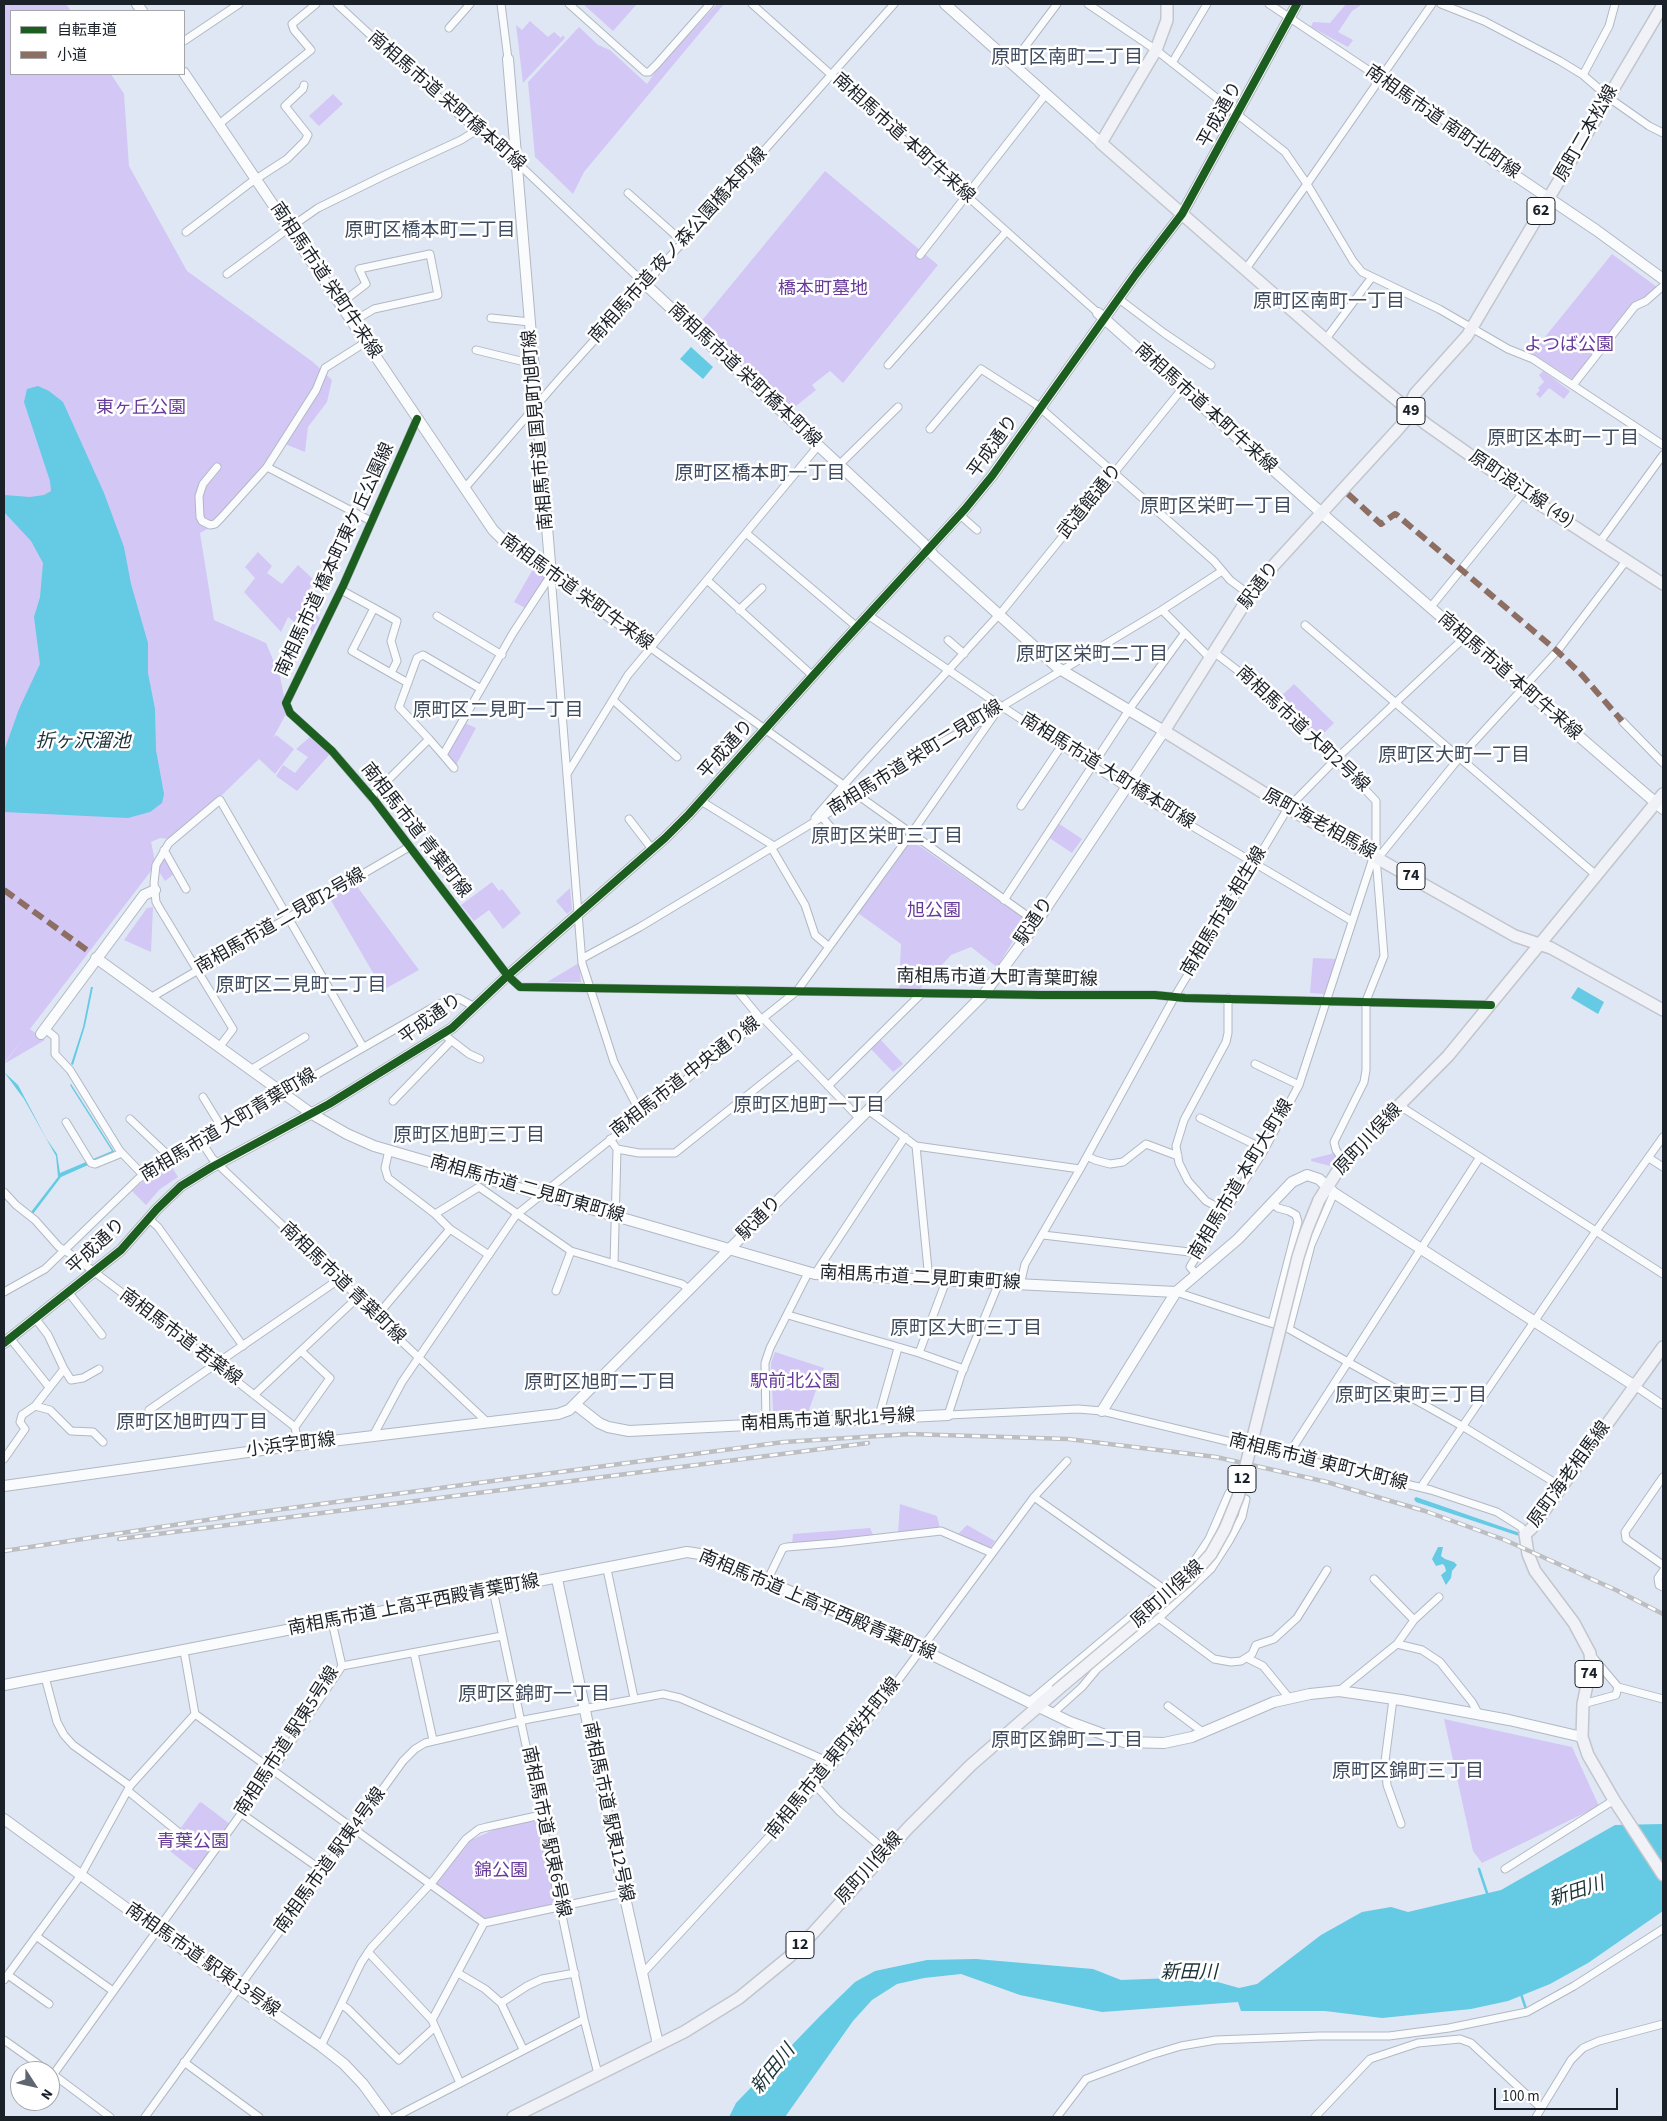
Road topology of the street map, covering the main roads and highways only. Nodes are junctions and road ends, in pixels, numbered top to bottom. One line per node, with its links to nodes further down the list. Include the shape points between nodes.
1 (1167, 4): 3 (main road, 原町浪江線 (49) / 49, via 1167,20 1156,50 1101,143)
2 (1663, 5): 3 (main road, 原町二本松線 / 62, via 1461,343 1415,394)
3 (1408, 409): 4 (main road, 原町浪江線 (49) / 49, via 1523,493); 5 (main road, 駅通り, via 1399,428 1250,595)
4 (1663, 584)
5 (1164, 731): 8 (main road, 原町海老相馬線 / 74, via 1288,808 1515,936)
6 (1663, 794): 7 (main road, 原町川俣線 / 12)
7 (1659, 806): 8 (main road, 原町川俣線 / 12)
8 (1539, 944): 9 (main road, 原町海老相馬線 / 74); 12 (main road, 原町川俣線 / 12, bridge, via 1448,1056 1344,1161 1330,1190 1319,1200 1298,1257 1238,1497 1226,1529 1211,1554 1188,1580 1056,1691 1032,1705 765,1978 684,2032)
9 (1663, 1010)
10 (1663, 1347): 11 (main road, 原町海老相馬線 / 74, via 1525,1534 1535,1571 1574,1623 1590,1653 1582,1737 1588,1755)
11 (1663, 1876)
12 (513, 2117)

